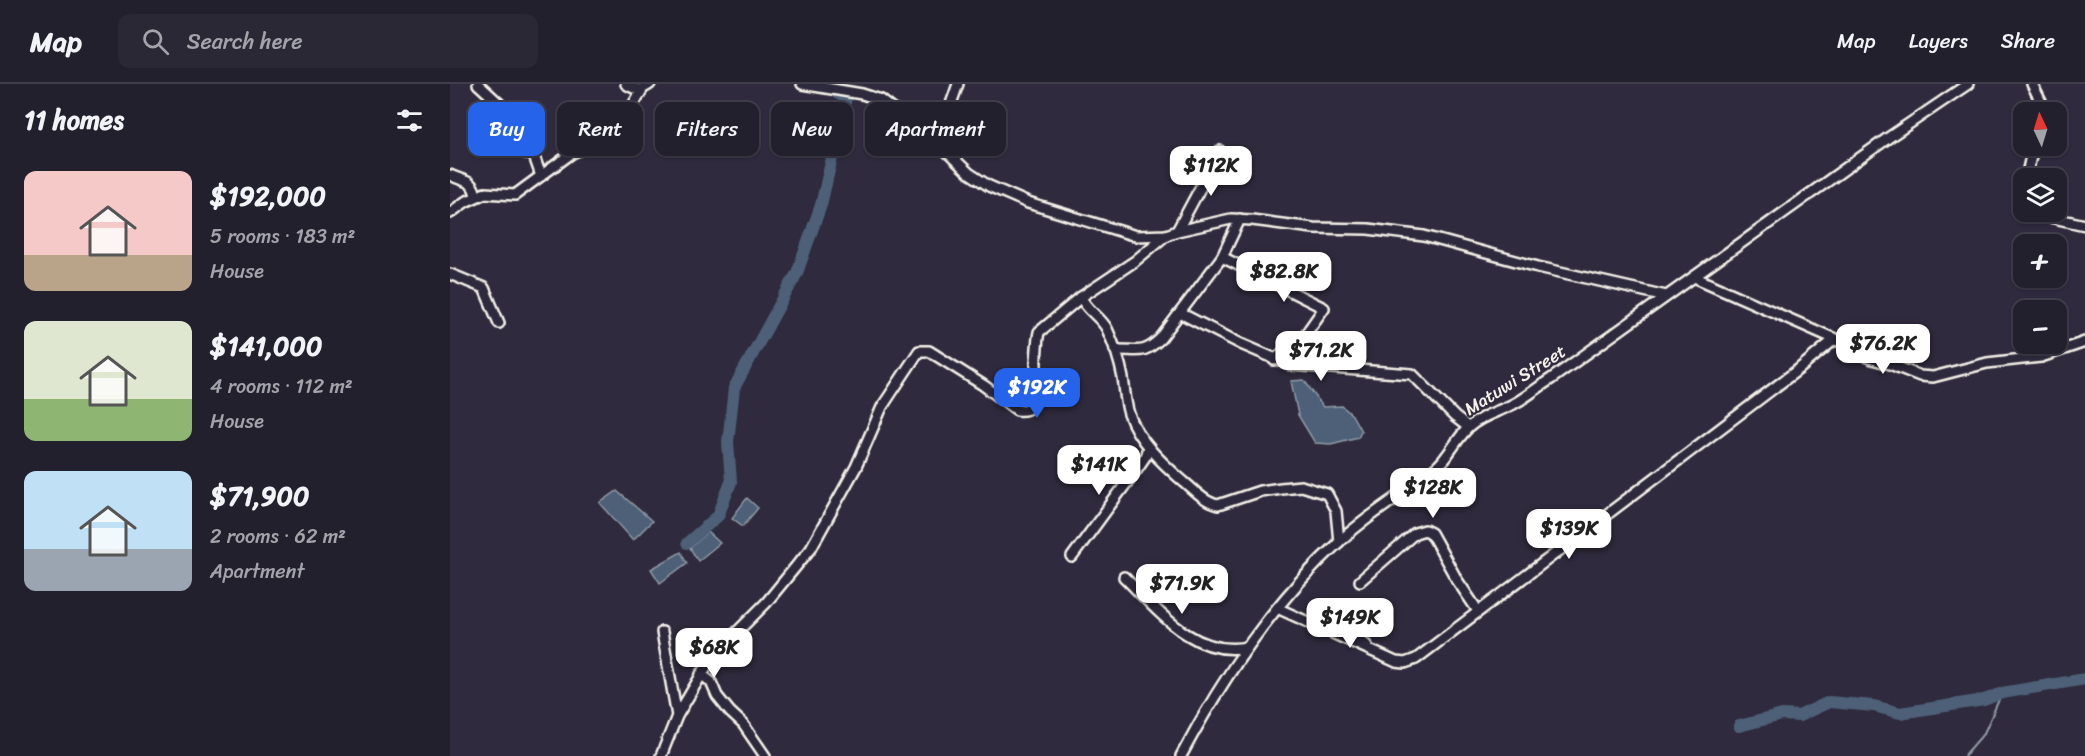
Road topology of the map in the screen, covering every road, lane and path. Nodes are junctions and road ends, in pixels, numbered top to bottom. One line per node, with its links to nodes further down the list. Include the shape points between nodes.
1 (478, 84): 14 (street, via 503,107 507,128 515,136 518,150 534,156)
2 (626, 84): 7 (street)
3 (802, 84): 8 (street, via 862,94)
4 (958, 84): 9 (street)
5 (1968, 84): 24 (street, Matuwi Street)
6 (2032, 84): 10 (street)
7 (646, 87): 14 (street, via 613,132 572,153)
8 (884, 102)
9 (952, 102)
10 (2041, 102)
11 (1220, 151): 20 (street)
12 (951, 156): 21 (street, via 988,186 1012,197 1136,236)
13 (450, 176): 15 (street, via 471,183)
14 (541, 176): 15 (street, via 515,195)
15 (476, 196): 16 (street)
16 (450, 213)
17 (1240, 219): 20 (street); 22 (street); 25 (street, via 1424,236)
18 (2067, 221): 19 (street)
19 (2085, 225)
20 (1178, 231): 21 (street)
21 (1166, 235): 26 (street)
22 (1222, 257): 27 (street); 32 (street, via 1324,308 1305,335)
23 (450, 273): 28 (street, via 484,288)
24 (1694, 277): 25 (street, Matuwi Street); 29 (street)
25 (1666, 296): 33 (street, Matuwi Street, via 1516,402)
26 (1081, 297): 31 (street, via 1102,321); 45 (street, via 1039,332 1038,390 1030,407 1023,411 929,351 919,351 882,407 856,467 812,548)
27 (1180, 313): 31 (street, via 1150,349); 32 (street)
28 (499, 323)
29 (1835, 339): 30 (street, via 1869,358 1929,378 1987,363 2041,357); 40 (street)
30 (2085, 342)
31 (1115, 350): 34 (street, via 1130,417)
32 (1274, 360): 33 (street, via 1322,369 1412,374)
33 (1468, 427): 35 (street, Matuwi Street, via 1436,468)
34 (1148, 447): 35 (street, via 1210,504 1260,491 1301,486 1327,494 1336,511); 36 (street, via 1145,457)
35 (1339, 542): 39 (street, Matuwi Street)
36 (1072, 557)
37 (1124, 578): 43 (street, via 1198,642 1224,649)
38 (1360, 581): 40 (street, via 1415,532 1425,530 1431,533)
39 (1277, 608): 43 (street, Matuwi Street); 44 (street)
40 (1478, 611): 44 (street, via 1416,659 1396,662)
41 (1342, 624): 44 (street)
42 (662, 632): 46 (street)
43 (1247, 647): 51 (street, Matuwi Street)
44 (1376, 654)
45 (701, 674): 46 (street); 47 (street)
46 (677, 716): 48 (street)
47 (757, 744): 49 (street); 50 (street)
48 (661, 756)
49 (755, 756)
50 (765, 756)
51 (1180, 756)

